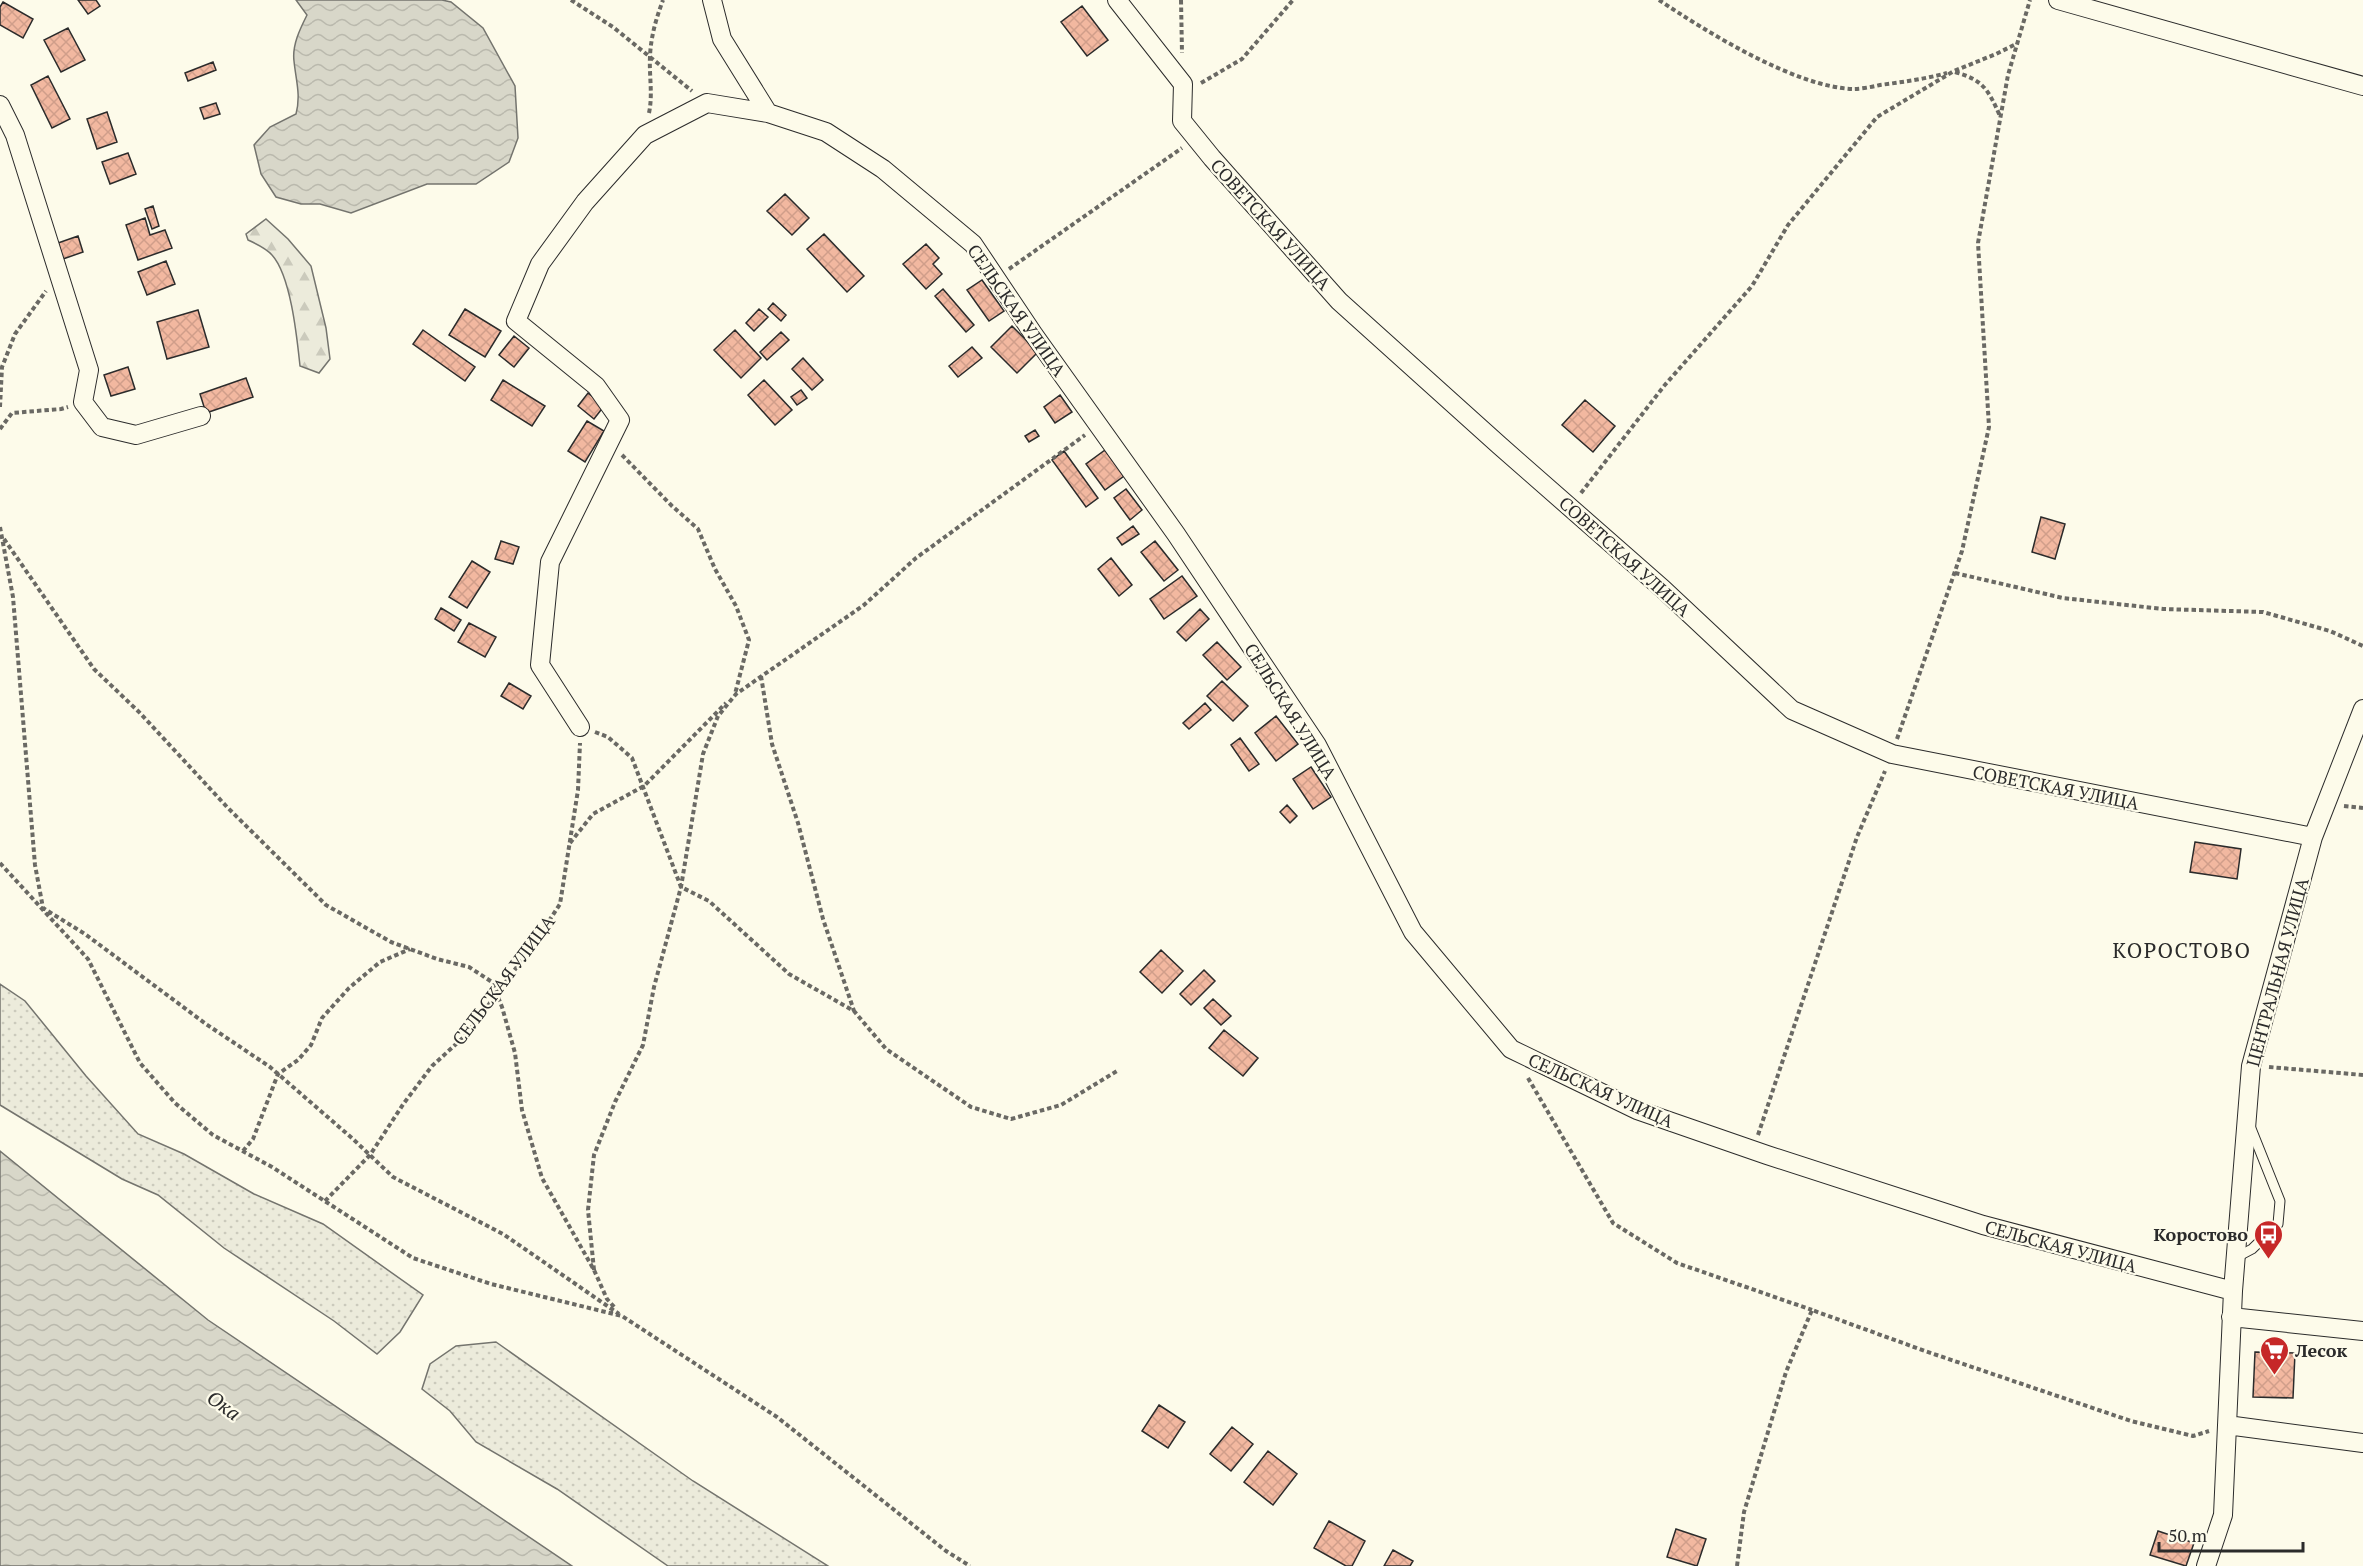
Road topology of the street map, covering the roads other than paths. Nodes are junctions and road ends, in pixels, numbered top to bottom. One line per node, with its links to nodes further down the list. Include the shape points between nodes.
1 (712, 0): 6 (street, via 722,39)
2 (1117, 0): 10 (street, СОВЕТСКАЯ УЛИЦА, via 1191,84 1182,121 1339,301 1663,589 1792,710 1892,754)
3 (2058, 0): 4 (street)
4 (2363, 86)
5 (0, 105): 7 (street, via 15,135 89,370 83,402 102,427 136,435)
6 (768, 113): 9 (street, СЕЛЬСКАЯ УЛИЦА, via 707,103 645,135 585,202 540,264 516,321 596,386 620,420 550,562 540,665); 13 (street, СЕЛЬСКАЯ УЛИЦА, via 826,132 883,169 973,244 1176,534 1317,745 1413,932 1511,1049 1637,1110 1753,1150 1983,1226)
7 (201, 416)
8 (2363, 709): 10 (street, ЦЕНТРАЛЬНАЯ УЛИЦА)
9 (580, 727)
10 (2313, 837): 11 (street, ЦЕНТРАЛЬНАЯ УЛИЦА, via 2251,1066)
11 (2246, 1116): 12 (street, ЦЕНТРАЛЬНАЯ УЛИЦА); 12 (lane, via 2280,1201 2278,1224 2252,1249)
12 (2235, 1258): 13 (street, ЦЕНТРАЛЬНАЯ УЛИЦА)
13 (2233, 1291): 14 (street, ЦЕНТРАЛЬНАЯ УЛИЦА)
14 (2231, 1317): 15 (street); 16 (street, ЦЕНТРАЛЬНАЯ УЛИЦА)
15 (2363, 1331)
16 (2227, 1425): 17 (street); 18 (street, ЦЕНТРАЛЬНАЯ УЛИЦА, via 2223,1515)
17 (2363, 1443)
18 (2206, 1566)

